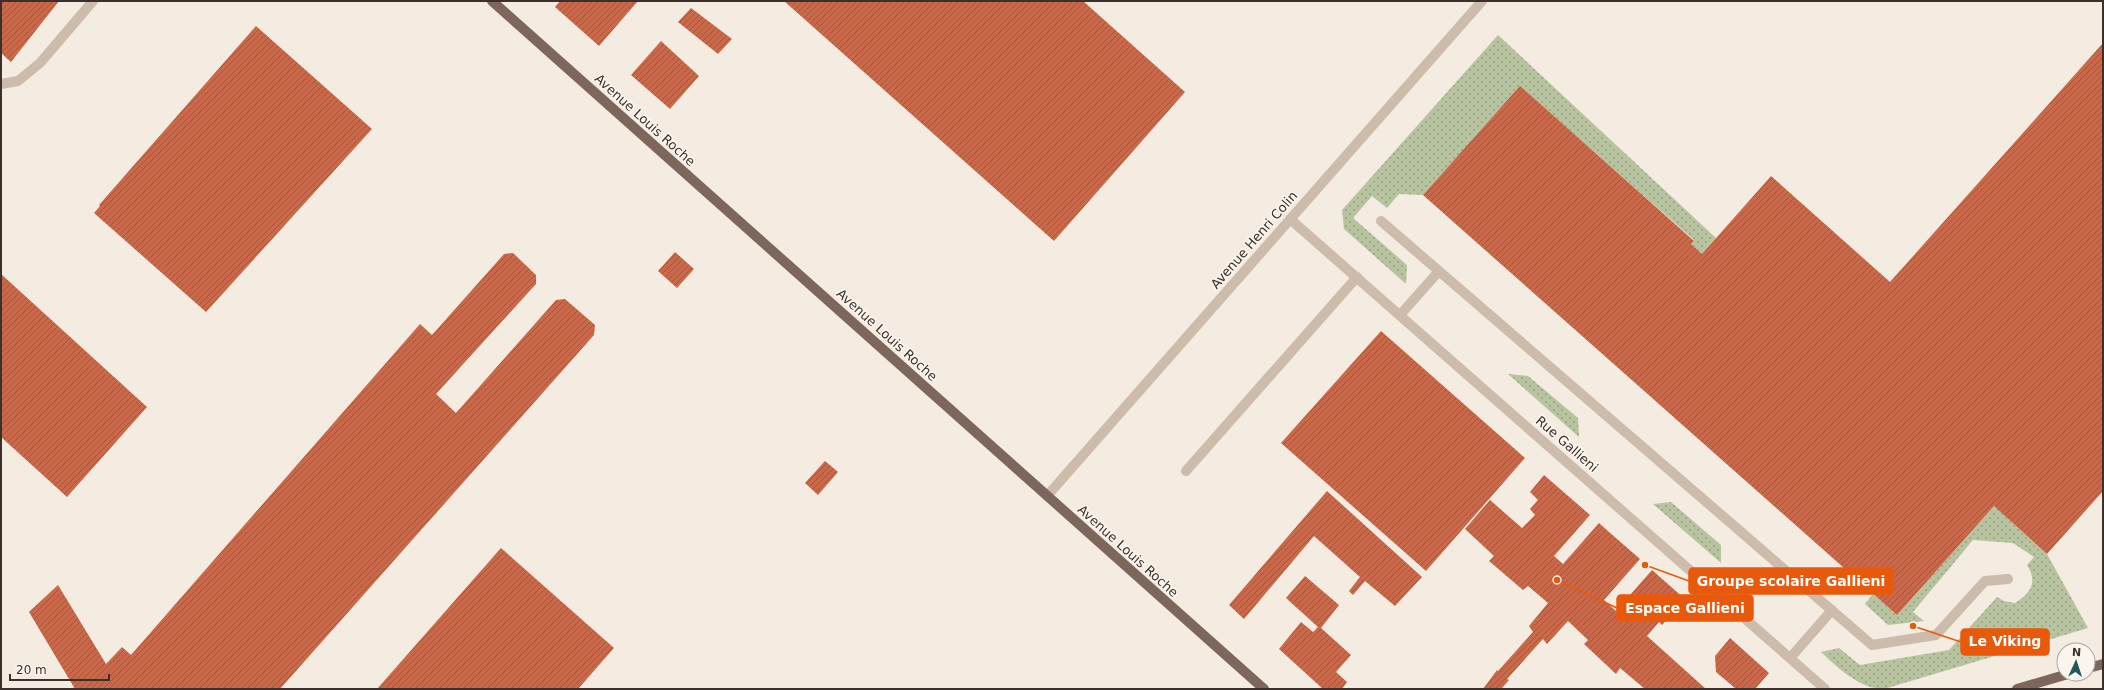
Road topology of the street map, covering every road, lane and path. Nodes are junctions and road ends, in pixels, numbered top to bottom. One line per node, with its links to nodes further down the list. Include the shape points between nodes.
1 (93, 1): 4 (street, via 40,62 18,81)
2 (492, 1): 11 (main road, Avenue Louis Roche)
3 (1482, 1): 5 (street, Avenue Henri Colin)
4 (1, 84)
5 (1290, 219): 8 (street, Rue Gallieni); 11 (street, Avenue Henri Colin)
6 (1381, 221): 7 (street)
7 (1439, 271): 9 (street); 13 (street)
8 (1357, 277): 9 (street, Rue Gallieni); 10 (street)
9 (1400, 315): 14 (street, Rue Gallieni)
10 (1186, 471)
11 (1047, 496): 16 (main road, Avenue Louis Roche)
12 (2008, 579): 13 (street, via 1985,581 1936,635 1872,644)
13 (1832, 610): 14 (street)
14 (1791, 657): 17 (street, Rue Gallieni)
15 (2056, 678): 18 (main road)
16 (1264, 689)
17 (1825, 689)
18 (2017, 689)

